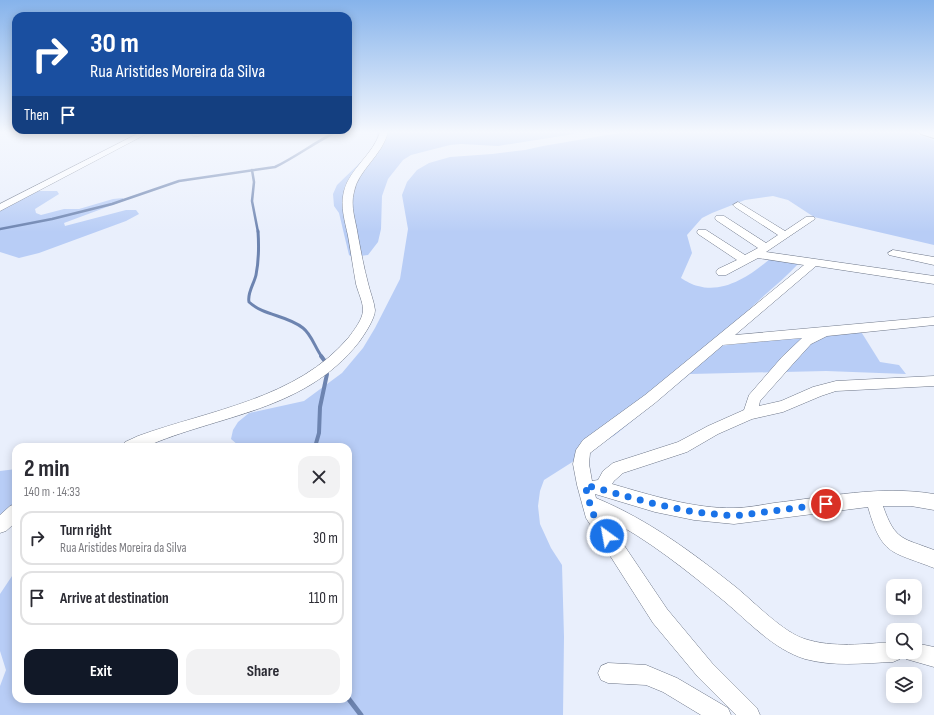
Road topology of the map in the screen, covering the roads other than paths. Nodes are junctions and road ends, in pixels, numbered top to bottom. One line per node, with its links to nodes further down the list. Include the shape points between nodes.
1 (82, 165): 4 (street)
2 (365, 165): 21 (street, via 354,179 347,209 369,311 361,330 350,345 314,376 274,398)
3 (738, 206): 8 (street)
4 (0, 208)
5 (720, 218): 9 (street)
6 (810, 219): 8 (street)
7 (702, 232): 11 (street)
8 (784, 235): 9 (street)
9 (761, 251): 11 (street); 13 (street)
10 (893, 253): 12 (street)
11 (745, 260): 14 (street)
12 (934, 261)
13 (813, 263): 15 (street); 18 (street)
14 (722, 272)
15 (930, 279)
16 (934, 321): 17 (street)
17 (827, 331): 18 (street); 20 (street, via 807,341 787,361 754,399)
18 (720, 341): 22 (street, via 583,450 581,464)
19 (934, 381): 20 (street, via 836,386 782,406)
20 (750, 414): 23 (street, via 682,447 618,468 608,476)
21 (142, 443)
22 (585, 485): 23 (street); 26 (street)
23 (602, 489): 24 (street, via 663,506 734,516)
24 (873, 499): 25 (street, via 911,498); 29 (street, via 889,538)
25 (934, 502)
26 (590, 503): 30 (street, via 625,518 683,556 782,637 804,649 830,654); 35 (street, via 599,524 660,616 705,670)
27 (12, 515): 28 (street)
28 (0, 525)
29 (934, 559)
30 (886, 652)
31 (922, 654): 32 (street)
32 (934, 657)
33 (608, 673): 34 (street, via 646,675 670,685)
34 (721, 715)
35 (750, 715)

